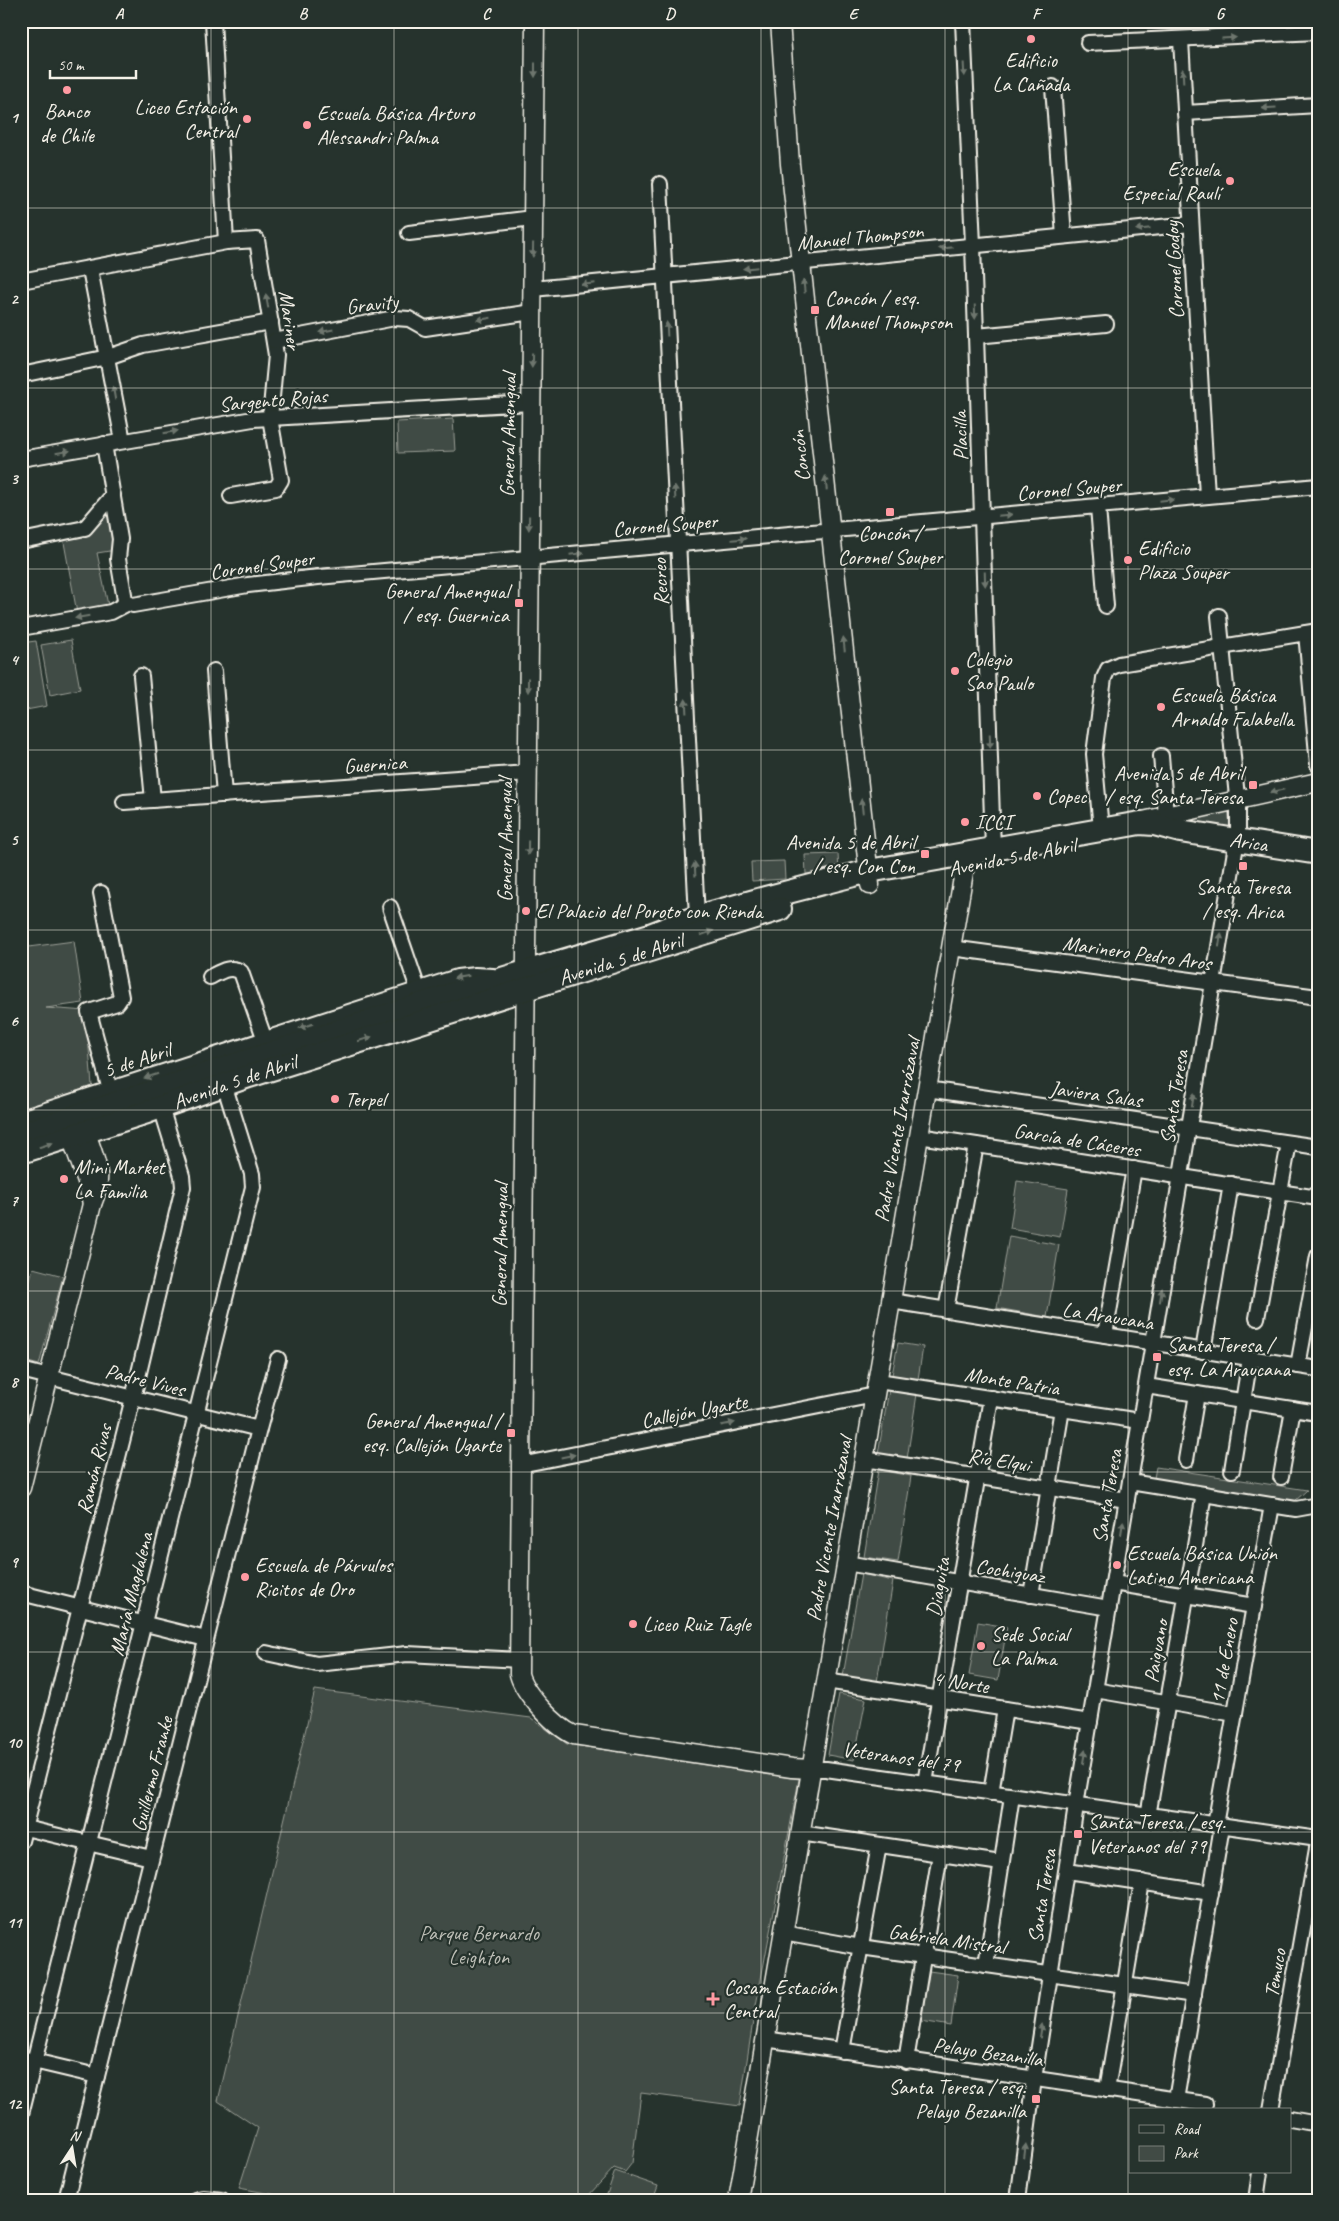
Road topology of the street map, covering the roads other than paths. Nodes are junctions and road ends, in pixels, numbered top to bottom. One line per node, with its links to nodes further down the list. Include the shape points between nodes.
1 (213, 21): 16 (street)
2 (535, 21): 12 (street, General Amengual, one-way to 12)
3 (780, 21): 18 (street, Concón, via 787,131)
4 (962, 21): 17 (street, Placilla, one-way to 17)
5 (1318, 32): 6 (street, one-way to 5)
6 (1180, 40): 7 (street); 10 (street, Coronel Godoy, one-way to 6)
7 (1088, 43)
8 (1053, 87): 15 (street)
9 (1318, 105): 10 (street, one-way to 10)
10 (1185, 113): 13 (street, Coronel Godoy)
11 (660, 184): 20 (street, Recreo)
12 (533, 218): 14 (street); 22 (street, General Amengual, one-way to 22)
13 (1191, 224): 15 (street, Manuel Thompson, one-way to 15); 38 (street, Coronel Godoy)
14 (409, 233)
15 (1064, 236): 17 (street, Manuel Thompson)
16 (226, 242): 19 (street); 24 (street, Mariner, one-way to 16, via 257,240)
17 (973, 245): 18 (street, Manuel Thompson, one-way to 18); 26 (street, Placilla, one-way to 26)
18 (801, 262): 20 (street, Manuel Thompson, one-way to 20); 41 (street, Concón, one-way to 18)
19 (90, 269): 21 (street); 28 (street)
20 (665, 276): 22 (street, Manuel Thompson, one-way to 22); 43 (street, Recreo, one-way to 20)
21 (24, 280)
22 (533, 289): 23 (street, General Amengual)
23 (532, 312): 27 (street, Gravity, one-way to 27, via 428,328 409,319 395,318); 30 (street, General Amengual, one-way to 30)
24 (271, 322): 27 (street, Mariner); 28 (street, via 143,344)
25 (1106, 324): 26 (street)
26 (976, 336): 40 (street, Placilla)
27 (274, 341): 31 (street, Mariner, via 276,355)
28 (108, 357): 29 (street); 32 (street, one-way to 28)
29 (21, 375)
30 (531, 403): 31 (street, Sargento Rojas); 44 (street, General Amengual, one-way to 44)
31 (270, 418): 32 (street, Sargento Rojas, one-way to 31); 37 (street, Mariner, via 281,480 279,486)
32 (123, 441): 33 (street, Sargento Rojas)
33 (104, 444): 34 (street, Sargento Rojas, one-way to 33); 36 (street)
34 (21, 459)
35 (1318, 486): 38 (street, Coronel Souper)
36 (113, 495): 42 (street, via 85,528); 45 (street, via 120,539 118,559)
37 (231, 496)
38 (1207, 496): 39 (street, Coronel Souper, one-way to 38)
39 (1098, 507): 40 (street, Coronel Souper, one-way to 39); 46 (street)
40 (982, 517): 41 (street, Coronel Souper); 64 (street, Placilla, one-way to 64)
41 (831, 531): 43 (street, Coronel Souper, one-way to 41); 67 (street, Concón, one-way to 41)
42 (21, 541)
43 (678, 544): 44 (street, Coronel Souper, one-way to 43); 70 (street, Recreo, one-way to 43)
44 (529, 558): 45 (street, Coronel Souper, via 318,577); 55 (street, General Amengual, one-way to 55)
45 (128, 604): 48 (street, Coronel Souper, one-way to 48, via 111,612)
46 (1106, 606)
47 (1219, 616): 50 (street)
48 (21, 628)
49 (1312, 632): 50 (street); 54 (street)
50 (1222, 646): 59 (street); 62 (street, via 1119,664 1108,669 1094,754)
51 (214, 671): 57 (street)
52 (141, 676): 58 (street)
53 (1160, 756): 61 (street)
54 (1318, 765)
55 (528, 774): 57 (street, Guernica); 73 (street, General Amengual, one-way to 73)
56 (1318, 782): 59 (street, Avenida 5 de Abril, one-way to 59)
57 (224, 795): 58 (street, Guernica)
58 (153, 800): 60 (street, Guernica)
59 (1237, 800): 61 (street, Avenida 5 de Abril); 63 (street, Santa Teresa)
60 (124, 802)
61 (1173, 823): 62 (main road, Avenida 5 de Abril); 63 (main road, Arica); 66 (main road, Avenida 5 de Abril, via 1166,834 1117,836)
62 (1100, 829): 64 (main road, Avenida 5 de Abril)
63 (1237, 840): 65 (main road, Arica); 74 (street, Santa Teresa, one-way to 63)
64 (994, 849): 67 (main road, Avenida 5 de Abril)
65 (1318, 853)
66 (965, 866): 67 (main road, Avenida 5 de Abril); 71 (street, Padre Vicente Irarrázaval)
67 (870, 878): 70 (main road, Avenida 5 de Abril, via 765,898); 73 (main road, Avenida 5 de Abril, one-way to 67, via 782,908)
68 (101, 893): 80 (street, via 121,997 117,1003 89,1012)
69 (390, 907): 75 (street)
70 (697, 918): 73 (main road, Avenida 5 de Abril)
71 (951, 948): 74 (street, Marinero Pedro Aros); 79 (street, Padre Vicente Irarrázaval)
72 (210, 977): 77 (street, via 229,968 241,972)
73 (521, 979): 75 (street, 5 de Abril, one-way to 75, via 467,976); 78 (main road, Avenida 5 de Abril, one-way to 73); 83 (main road, Avenida 5 de Abril, via 147,1092); 123 (street, General Amengual)
74 (1213, 983): 76 (street, Marinero Pedro Aros); 84 (street, Santa Teresa, one-way to 74)
75 (418, 989): 77 (street, 5 de Abril, one-way to 77)
76 (1318, 997)
77 (265, 1040): 80 (street, 5 de Abril, one-way to 80)
78 (224, 1084): 81 (main road, Avenida 5 de Abril); 118 (street, María Magdalena, via 252,1174 253,1187)
79 (927, 1088): 84 (street, Javiera Salas); 86 (street, Padre Vicente Irarrázaval)
80 (110, 1090): 82 (street, 5 de Abril)
81 (161, 1107): 83 (main road, Avenida 5 de Abril); 112 (street, Ramón Rivas, via 183,1188)
82 (21, 1118)
83 (79, 1128): 85 (main road, Avenida 5 de Abril); 90 (main road, Avenida 5 de Abril, one-way to 83); 108 (street, via 92,1204)
84 (1189, 1128): 87 (street, Javiera Salas); 92 (street, Santa Teresa)
85 (21, 1134)
86 (919, 1136): 88 (street, García de Cáceres); 97 (street, Padre Vicente Irarrázaval)
87 (1289, 1143): 89 (street, Javiera Salas); 94 (street)
88 (976, 1145): 91 (street, García de Cáceres); 98 (street)
89 (1318, 1147)
90 (21, 1152)
91 (1134, 1169): 92 (street, García de Cáceres); 100 (street)
92 (1181, 1176): 93 (street, García de Cáceres); 101 (street, Santa Teresa, one-way to 92)
93 (1231, 1184): 94 (street, García de Cáceres); 102 (street)
94 (1280, 1192): 95 (street, García de Cáceres); 99 (street)
95 (1318, 1198)
96 (1318, 1256): 105 (street)
97 (891, 1301): 98 (street, La Araucana); 110 (street, Padre Vicente Irarrázaval)
98 (946, 1310): 100 (street, La Araucana)
99 (1257, 1318)
100 (1105, 1335): 101 (street, La Araucana)
101 (1153, 1343): 102 (street, La Araucana); 109 (street, Santa Teresa)
102 (1203, 1351): 103 (street, La Araucana)
103 (1250, 1358): 105 (street, La Araucana); 114 (street)
104 (278, 1359): 120 (street, Guillermo Franke)
105 (1298, 1366): 106 (street, La Araucana)
106 (1318, 1369)
107 (21, 1370): 108 (street, Padre Vives)
108 (49, 1377): 112 (street, Padre Vives); 128 (street)
109 (1146, 1386): 111 (street); 119 (street, Santa Teresa)
110 (876, 1388): 113 (street, Monte Patria); 121 (street, Padre Vicente Irarrázaval); 123 (street, Callejón Ugarte, one-way to 110)
111 (1197, 1394): 114 (street); 122 (street)
112 (133, 1398): 118 (street, Padre Vives); 141 (street, Ramón Rivas)
113 (991, 1398): 115 (street, Monte Patria); 125 (street, Diaguita)
114 (1243, 1401): 116 (street); 124 (street)
115 (1062, 1409): 119 (street, Monte Patria); 129 (street)
116 (1292, 1409): 117 (street); 126 (street)
117 (1318, 1413)
118 (196, 1414): 120 (street, Padre Vives); 143 (street, María Magdalena)
119 (1140, 1421): 127 (street, Santa Teresa)
120 (258, 1429): 144 (street, Guillermo Franke)
121 (864, 1459): 125 (street, Río Elqui); 134 (street, Padre Vicente Irarrázaval)
122 (1186, 1460)
123 (520, 1465): 146 (street, General Amengual)
124 (1232, 1470)
125 (978, 1477): 129 (street, Río Elqui); 135 (street, Diaguita)
126 (1281, 1478)
127 (1130, 1482): 130 (street); 131 (street, Santa Teresa)
128 (21, 1488)
129 (1049, 1488): 131 (street, Río Elqui); 138 (street)
130 (1204, 1494): 132 (street); 139 (street, Paiguano)
131 (1127, 1500): 136 (street, Santa Teresa, one-way to 131)
132 (1272, 1505): 133 (street, via 1296,1508); 140 (street, 11 de Enero)
133 (1318, 1505)
134 (846, 1563): 135 (street, Cochiguaz); 147 (street, Padre Vicente Irarrázaval)
135 (959, 1583): 138 (street, Cochiguaz); 149 (street, Diaguita)
136 (1113, 1583): 139 (street); 142 (street, Santa Teresa)
137 (21, 1593): 141 (street)
138 (1031, 1595): 142 (street, Cochiguaz)
139 (1186, 1595): 140 (street); 150 (street, Paiguano)
140 (1254, 1606): 152 (street, 11 de Enero)
141 (80, 1608): 143 (street); 161 (street, Ramón Rivas)
142 (1109, 1608): 148 (street, Santa Teresa)
143 (144, 1624): 144 (street); 164 (street, María Magdalena)
144 (206, 1639): 168 (street, Guillermo Franke)
145 (266, 1653): 146 (street, via 317,1664 407,1654)
146 (519, 1660): 154 (street, Veteranos del 79, via 519,1674 524,1687 554,1722 574,1735)
147 (826, 1682): 149 (street, 4 Norte); 154 (street, Padre Vicente Irarrázaval)
148 (1095, 1690): 150 (street); 153 (street, Santa Teresa)
149 (939, 1699): 151 (street, 4 Norte); 155 (street, Diaguita)
150 (1168, 1702): 152 (street); 159 (street, Paiguano)
151 (1005, 1709): 153 (street, 4 Norte); 156 (street)
152 (1235, 1714): 160 (street, 11 de Enero)
153 (1090, 1722): 158 (street, Santa Teresa, one-way to 153)
154 (811, 1769): 155 (street, Veteranos del 79); 162 (street, Padre Vicente Irarrázaval)
155 (925, 1783): 156 (street, Veteranos del 79)
156 (991, 1793): 157 (street, Veteranos del 79)
157 (1012, 1796): 158 (street, Veteranos del 79); 169 (street)
158 (1076, 1805): 159 (street, Veteranos del 79); 170 (street, Santa Teresa)
159 (1148, 1816): 160 (street, Veteranos del 79)
160 (1219, 1826): 163 (street, Veteranos del 79); 172 (street, 11 de Enero)
161 (22, 1832): 164 (street)
162 (800, 1833): 166 (street); 173 (street, Padre Vicente Irarrázaval)
163 (1318, 1839)
164 (89, 1843): 168 (street); 182 (street, María Magdalena)
165 (1318, 1843): 189 (street, Temuco)
166 (879, 1845): 167 (street); 174 (street)
167 (940, 1854): 169 (street); 175 (street)
168 (151, 1858): 184 (street, Guillermo Franke)
169 (1001, 1862): 176 (street)
170 (1066, 1872): 171 (street); 177 (street, Santa Teresa)
171 (1142, 1882): 172 (street); 178 (street)
172 (1211, 1892): 179 (street, 11 de Enero)
173 (783, 1933): 174 (street, Gabriela Mistral); 180 (street, Padre Vicente Irarrázaval)
174 (861, 1946): 175 (street, Gabriela Mistral); 181 (street)
175 (923, 1956): 176 (street, Gabriela Mistral); 183 (street)
176 (986, 1965): 177 (street, Gabriela Mistral)
177 (1050, 1974): 178 (street, Gabriela Mistral); 185 (street, Santa Teresa, one-way to 177)
178 (1125, 1985): 179 (street, Gabriela Mistral); 186 (street)
179 (1194, 1995): 187 (street, 11 de Enero)
180 (765, 2039): 181 (street, Pelayo Bezanilla); 197 (street, Padre Vicente Irarrázaval)
181 (842, 2051): 183 (street, Pelayo Bezanilla)
182 (28, 2060): 184 (street); 190 (street, María Magdalena)
183 (906, 2060): 185 (street, Pelayo Bezanilla)
184 (97, 2076): 194 (street, Guillermo Franke)
185 (1034, 2079): 186 (street, Pelayo Bezanilla); 198 (street, Santa Teresa, one-way to 185)
186 (1107, 2090): 187 (street, Pelayo Bezanilla)
187 (1176, 2100): 188 (street, Pelayo Bezanilla)
188 (1205, 2104)
189 (1271, 2108)
190 (21, 2114)
191 (1292, 2120): 192 (street)
192 (1318, 2124)
193 (1260, 2174): 199 (street)
194 (66, 2200)
195 (195, 2200): 196 (street)
196 (222, 2200)
197 (738, 2200)
198 (1018, 2200)
199 (1256, 2200)

